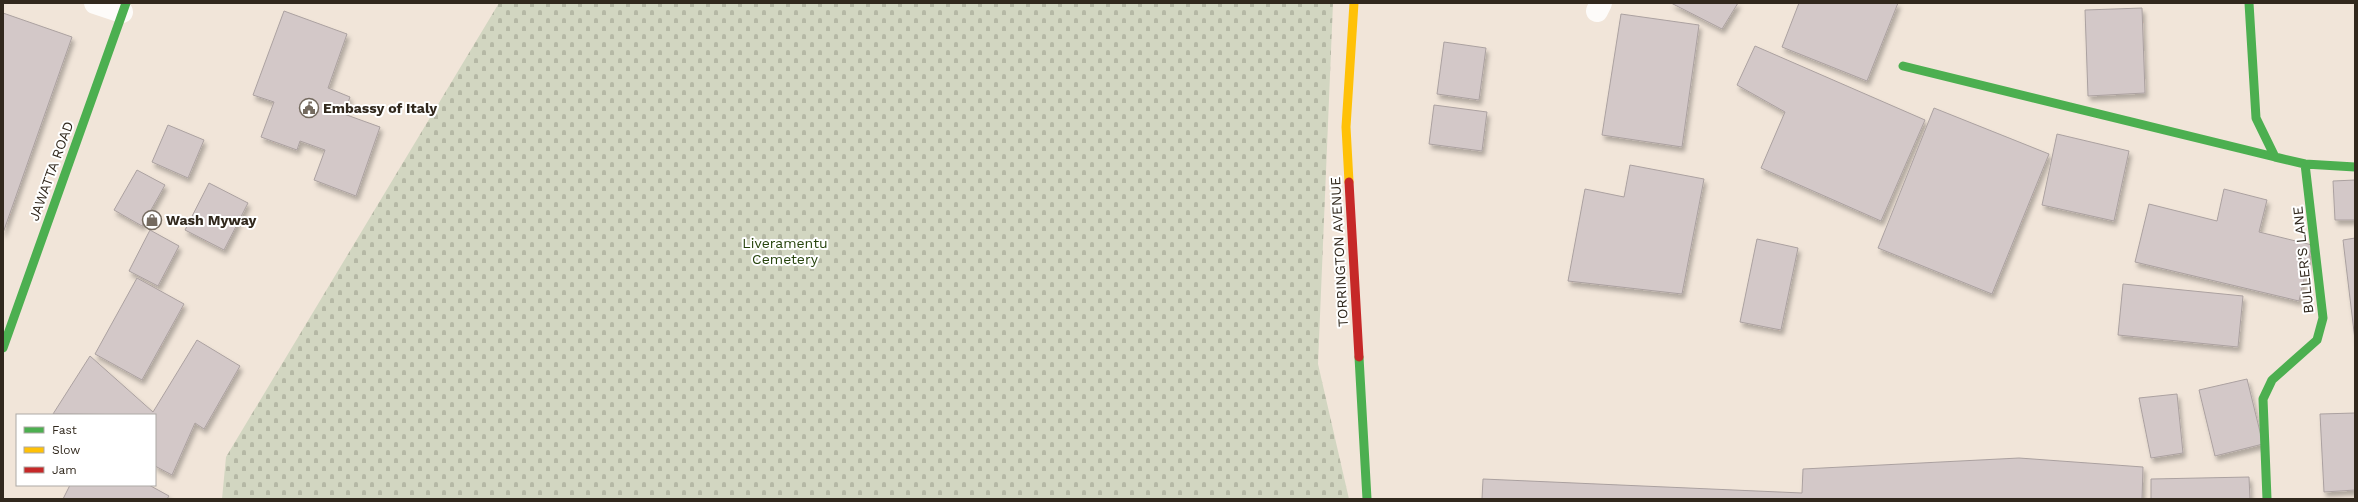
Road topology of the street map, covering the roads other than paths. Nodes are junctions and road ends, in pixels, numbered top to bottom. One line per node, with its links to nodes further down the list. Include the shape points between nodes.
1 (95, 3): 4 (street)
2 (1354, 3): 10 (street, TORRINGTON AVENUE, via 1346,127)
3 (2249, 3): 6 (street, via 2256,118)
4 (124, 8): 9 (street, JAWATTA ROAD)
5 (1903, 66): 6 (street)
6 (2275, 157): 7 (street)
7 (2305, 164): 8 (street); 11 (street, BULLER'S LANE, via 2323,318 2317,340 2272,380 2264,399)
8 (2355, 167)
9 (3, 348)
10 (1367, 499)
11 (2267, 499)

